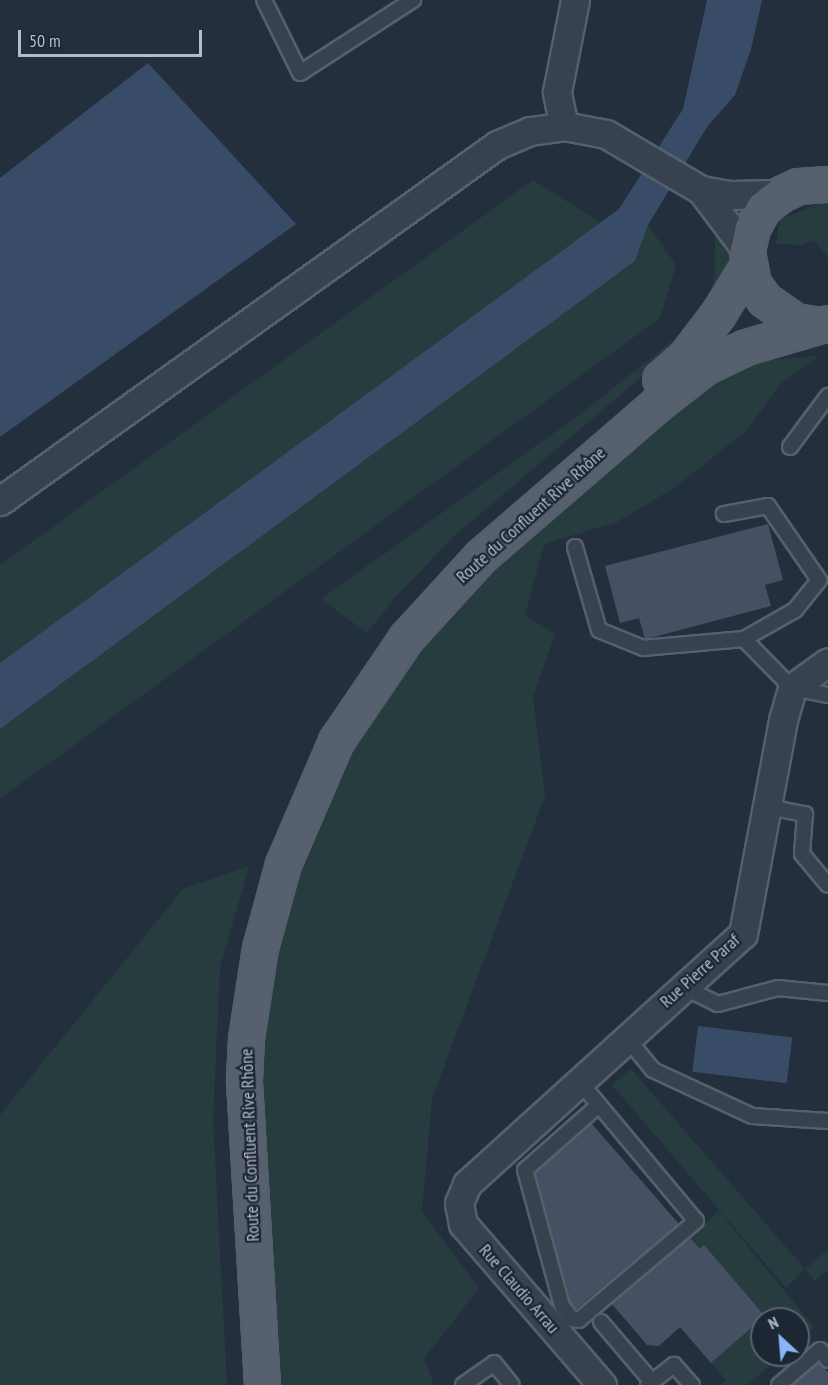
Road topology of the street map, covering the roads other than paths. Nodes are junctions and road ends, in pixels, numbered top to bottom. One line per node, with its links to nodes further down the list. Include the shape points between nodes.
1 (264, 0): 2 (lane, via 300,73)
2 (413, 0)
3 (575, 0): 4 (street, via 557,92)
4 (564, 126): 6 (street, via 606,134); 12 (street, via 530,131 497,145)
5 (824, 180): 7 (main road)
6 (694, 185): 7 (street, via 730,195); 8 (street)
7 (781, 194): 8 (main road, Route du Confluent Rive Rhône, via 763,208 752,228)
8 (748, 258): 9 (main road, via 753,283 778,312); 31 (main road, Route du Confluent Rive Rhône, via 718,314 686,356 448,563 404,611 334,708 283,813 251,914 228,1034)
9 (821, 324): 32 (main road, Route du Confluent Rive Rhône, via 746,347 706,366 657,404 481,556 429,611 374,681 336,741 283,864 263,937 246,1038 246,1111)
10 (828, 396): 11 (lane)
11 (790, 447)
12 (0, 501)
13 (724, 514): 15 (lane, via 768,506 819,580 795,610)
14 (575, 547): 15 (lane, via 599,630 643,648)
15 (744, 639): 17 (lane)
16 (828, 662): 17 (street)
17 (792, 688): 18 (lane); 19 (street, Rue Pierre Paraf)
18 (828, 695)
19 (768, 807): 20 (lane, via 805,814 802,854); 21 (street, Rue Pierre Paraf, via 743,934)
20 (828, 885)
21 (683, 987): 22 (lane, via 718,1004 778,988); 23 (street, Rue Pierre Paraf)
22 (828, 993)
23 (627, 1038): 24 (street, Rue Pierre Paraf); 26 (lane, via 653,1070 752,1116)
24 (579, 1081): 25 (lane); 27 (street, Rue Pierre Paraf)
25 (599, 1105): 25 (lane, via 696,1221 579,1320 572,1319 562,1306 525,1170)
26 (828, 1121)
27 (467, 1185): 35 (street, Rue Claudio Arrau, via 459,1203 463,1224)
28 (602, 1323): 30 (lane)
29 (828, 1359): 37 (lane, via 820,1350)
30 (650, 1383): 36 (lane, via 674,1365)
31 (241, 1385)
32 (262, 1385)
33 (463, 1385): 34 (lane, via 494,1364)
34 (512, 1385)
35 (602, 1385)
36 (692, 1385)
37 (779, 1385)

